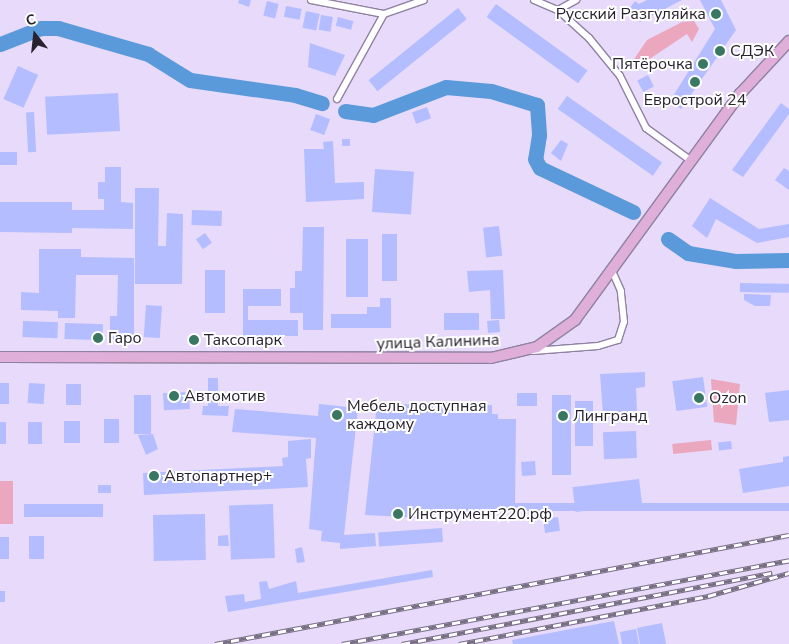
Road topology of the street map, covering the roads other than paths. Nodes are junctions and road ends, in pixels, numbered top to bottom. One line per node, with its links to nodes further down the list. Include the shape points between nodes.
1 (311, 0): 7 (street)
2 (424, 0): 7 (street)
3 (534, 0): 6 (street)
4 (576, 0): 5 (street)
5 (567, 2): 6 (street)
6 (558, 10): 10 (street, via 605,55 620,76 646,128)
7 (384, 14): 9 (street)
8 (789, 40): 10 (main road, улица Калинина, via 758,72)
9 (337, 99)
10 (690, 160): 11 (main road, улица Калинина)
11 (612, 270): 12 (main road, улица Калинина, via 576,320 554,337); 12 (street, via 621,291 624,322 618,340 598,346)
12 (519, 352): 13 (main road, улица Калинина, via 491,358 406,359)
13 (0, 357)

